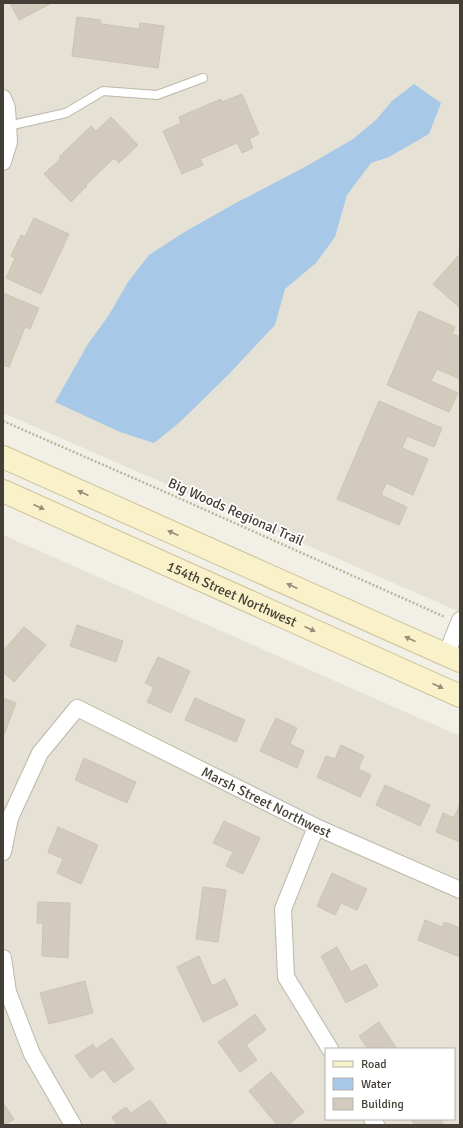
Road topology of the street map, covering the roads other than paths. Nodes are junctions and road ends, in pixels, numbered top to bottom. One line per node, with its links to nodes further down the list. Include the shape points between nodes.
1 (203, 78): 3 (lane, via 157,95 103,91 66,113)
2 (3, 98): 3 (street, via 7,108)
3 (8, 126): 4 (street, via 8,142)
4 (3, 162)
5 (3, 457): 8 (street, one-way to 5)
6 (3, 491): 9 (street, 154th Street Northwest, one-way to 9)
7 (460, 622): 8 (street)
8 (453, 658)
9 (460, 696)
10 (316, 827): 11 (street, Marsh Street Northwest, via 77,708 40,753 10,818); 12 (street, Marsh Street Northwest); 14 (street, via 283,909 286,977)
11 (3, 852)
12 (460, 890)
13 (3, 958): 15 (street, via 8,992 32,1054)
14 (329, 1048)
15 (73, 1125)

